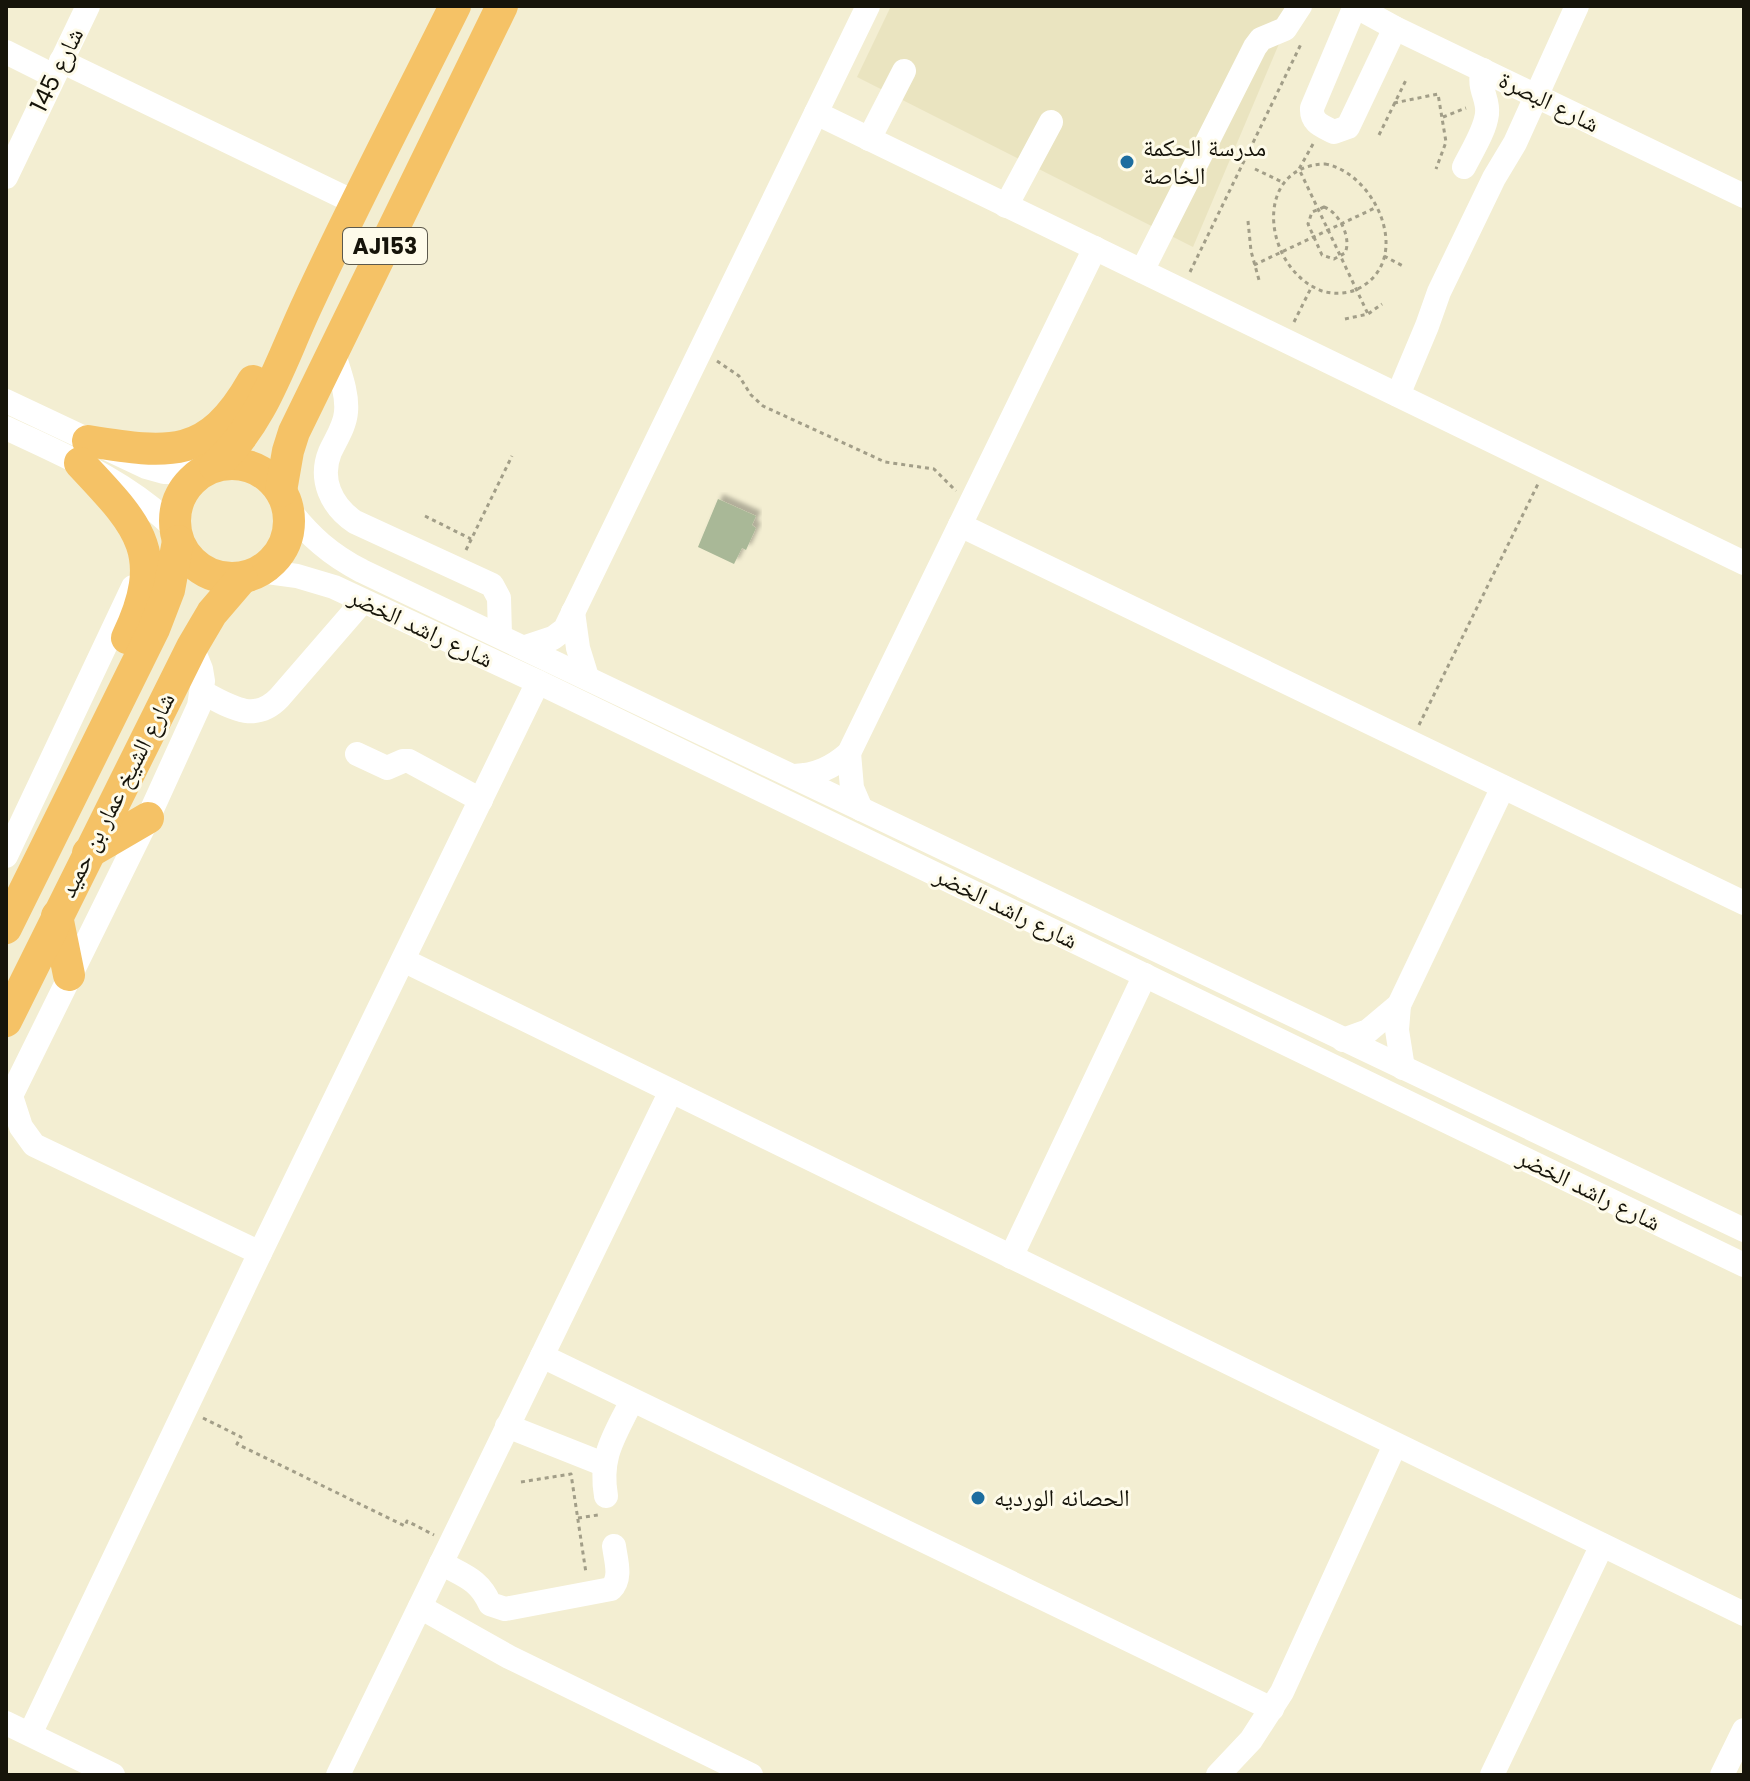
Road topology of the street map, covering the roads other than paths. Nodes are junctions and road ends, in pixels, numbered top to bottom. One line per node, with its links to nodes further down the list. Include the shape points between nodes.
1 (88, 6): 10 (street, شارع 145)
2 (455, 6): 20 (main road, AJ153)
3 (502, 6): 25 (main road, AJ153)
4 (868, 6): 14 (street)
5 (1300, 6): 23 (street, via 1285,29 1257,42)
6 (1355, 6): 8 (street, شارع البصرة); 8 (street, via 1312,108 1313,120 1322,126 1337,133 1348,127)
7 (1575, 6): 13 (street)
8 (1395, 28): 11 (street, شارع البصرة)
9 (6, 52): 10 (street)
10 (58, 68): 17 (street, شارع 145); 20 (street)
11 (1483, 70): 13 (street, شارع البصرة); 18 (street, via 1480,86 1487,115 1452,166)
12 (904, 71): 16 (street)
13 (1533, 95): 18 (street); 19 (street, شارع البصرة)
14 (816, 113): 16 (street); 40 (street)
15 (1051, 122): 21 (street)
16 (869, 139): 21 (street)
17 (6, 177)
18 (1494, 180): 26 (street, via 1420,322)
19 (1744, 196)
20 (356, 203): 24 (main road, AJ153)
21 (1006, 206): 22 (street)
22 (1095, 248): 23 (street); 32 (street)
23 (1142, 271): 26 (street)
24 (308, 303): 29 (main road, via 276,342 239,405 214,432 180,448); 30 (main road, AJ153, via 257,416 245,435)
25 (333, 351): 31 (main road, AJ153, via 294,432); 34 (street, via 346,412 326,465 332,499 346,516)
26 (1391, 392): 36 (street)
27 (6, 401): 29 (street)
28 (6, 428): 29 (street)
29 (84, 452): 30 (street, via 164,472); 33 (street); 35 (main road, via 134,524)
30 (207, 470): 31 (main road, via 233,463 252,467 268,476); 33 (main road, via 179,497)
31 (284, 499): 37 (street, شارع راشد الخضر, via 310,536); 38 (main road, via 289,527 285,544 275,560)
32 (964, 516): 48 (street); 51 (street)
33 (176, 534): 38 (main road, via 188,558 203,571 222,578); 47 (main road, شارع الشيخ عمار بن حميد, via 162,610)
34 (408, 545): 37 (street); 41 (street, via 488,581 499,598)
35 (146, 560): 47 (main road, via 142,602 107,683); 56 (street)
36 (1744, 563)
37 (362, 571): 41 (street, شارع راشد الخضر)
38 (251, 574): 39 (street, شارع راشد الخضر, via 316,580); 42 (main road, شارع الشيخ عمار بن حميد, via 212,613)
39 (363, 601): 45 (street, شارع راشد الخضر); 46 (street, via 266,709 241,712)
40 (573, 612): 43 (street, via 565,629 553,638); 44 (street)
41 (500, 635): 43 (street, شارع راشد الخضر)
42 (192, 647): 46 (street, via 201,669); 55 (main road, شارع الشيخ عمار بن حميد)
43 (526, 647): 44 (street, شارع راشد الخضر)
44 (587, 677): 50 (street, شارع راشد الخضر)
45 (538, 682): 52 (street); 62 (street, شارع راشد الخضر)
46 (202, 692): 54 (street)
47 (106, 726): 59 (main road, شارع الشيخ عمار بن حميد)
48 (849, 753): 50 (street, via 818,772); 53 (street, via 852,788)
49 (357, 754): 52 (street, via 387,768 409,761)
50 (794, 776): 53 (street, شارع راشد الخضر)
51 (1503, 787): 57 (street); 63 (street)
52 (481, 800): 60 (street)
53 (861, 809): 65 (street, شارع راشد الخضر)
54 (148, 818): 55 (main road); 61 (street)
55 (88, 853): 58 (main road, شارع الشيخ عمار بن حميد)
56 (6, 856)
57 (1744, 903)
58 (57, 916): 61 (main road); 64 (main road, شارع الشيخ عمار بن حميد)
59 (6, 928)
60 (403, 960): 67 (street); 72 (street)
61 (69, 975): 68 (street)
62 (1145, 975): 73 (street); 74 (street, شارع راشد الخضر)
63 (1399, 1005): 65 (street, via 1380,1023); 66 (street)
64 (6, 1021)
65 (1343, 1040): 66 (street, شارع راشد الخضر)
66 (1403, 1068): 71 (street, شارع راشد الخضر)
67 (671, 1091): 73 (street); 75 (street)
68 (8, 1101): 69 (street)
69 (34, 1145): 70 (street); 72 (street)
70 (6, 1148)
71 (1744, 1230)
72 (260, 1253): 89 (street)
73 (1011, 1257): 78 (street)
74 (1744, 1265)
75 (542, 1356): 76 (street); 77 (street)
76 (632, 1400): 79 (street); 86 (street)
77 (507, 1426): 79 (street); 83 (street)
78 (1395, 1445): 81 (street); 86 (street)
79 (603, 1464): 80 (street)
80 (606, 1496)
81 (1602, 1545): 85 (street); 95 (street)
82 (614, 1546): 83 (street, via 618,1581 611,1589 505,1609 490,1604 482,1587)
83 (446, 1553): 84 (street)
84 (417, 1614): 92 (street); 93 (street)
85 (1744, 1614)
86 (1272, 1709): 94 (street)
87 (6, 1723): 89 (street)
88 (1744, 1730): 96 (street)
89 (30, 1734): 90 (street)
90 (74, 1766): 91 (street)
91 (113, 1775)
92 (338, 1775)
93 (751, 1775)
94 (1218, 1775)
95 (1492, 1775)
96 (1722, 1775)

